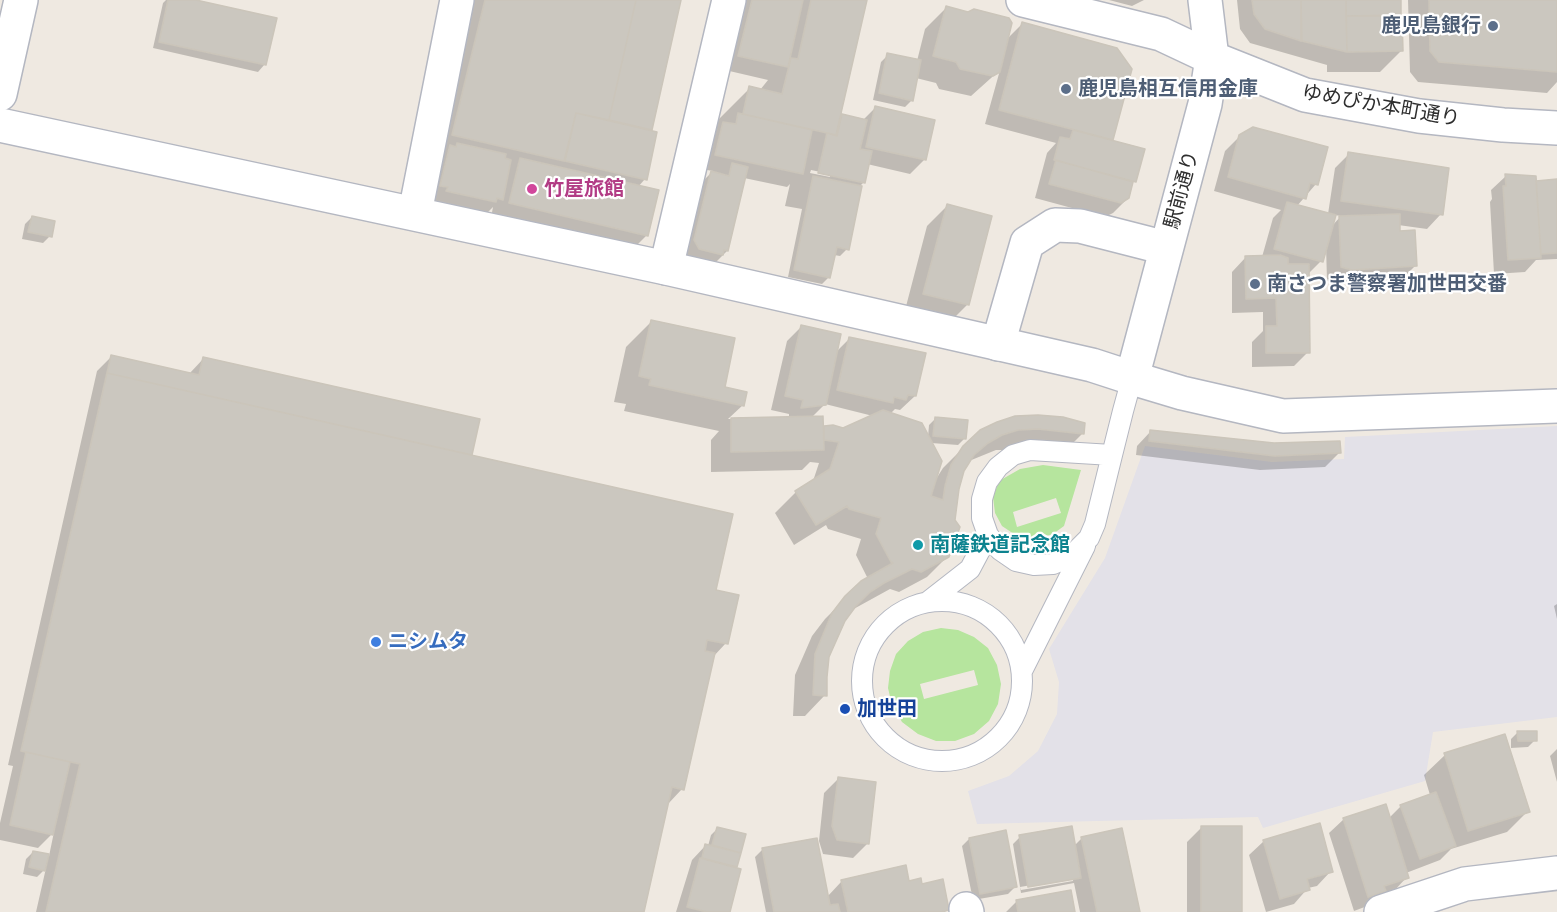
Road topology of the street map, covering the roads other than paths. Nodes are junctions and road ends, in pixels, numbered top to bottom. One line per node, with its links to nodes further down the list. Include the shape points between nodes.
1 (21, 0): 7 (street)
2 (458, 0): 10 (street)
3 (729, 0): 12 (street)
4 (1023, 0): 6 (street, ゆめぴか本町通り, via 1161,34)
5 (1205, 0): 6 (street, 駅前通り)
6 (1212, 58): 9 (street, ゆめぴか本町通り, via 1305,95 1419,116); 11 (street, 駅前通り, via 1205,104)
7 (0, 94)
8 (0, 125): 10 (street)
9 (1557, 128)
10 (415, 213): 12 (street)
11 (1166, 248): 13 (street, via 1080,226 1055,225 1027,243); 14 (street, 駅前通り)
12 (666, 268): 13 (street)
13 (998, 344): 14 (street)
14 (1132, 378): 15 (street, via 1283,416); 16 (lane)
15 (1557, 406)
16 (1112, 455): 17 (lane, via 1030,450 1013,455 987,482 982,518); 18 (lane)
17 (988, 536): 18 (lane, via 1016,561 1034,566 1053,564 1071,556); 19 (lane, via 970,569)
18 (1089, 538): 20 (lane)
19 (929, 601): 20 (lane, via 955,602 980,610 1000,626 1015,646); 20 (lane, via 904,610 883,626 868,649 861,675 864,702 875,727 894,746 917,758 944,763 971,757 994,744 1011,723 1021,698)
20 (1022, 671)
21 (1557, 873): 22 (street, via 1465,884)
22 (1381, 912)

